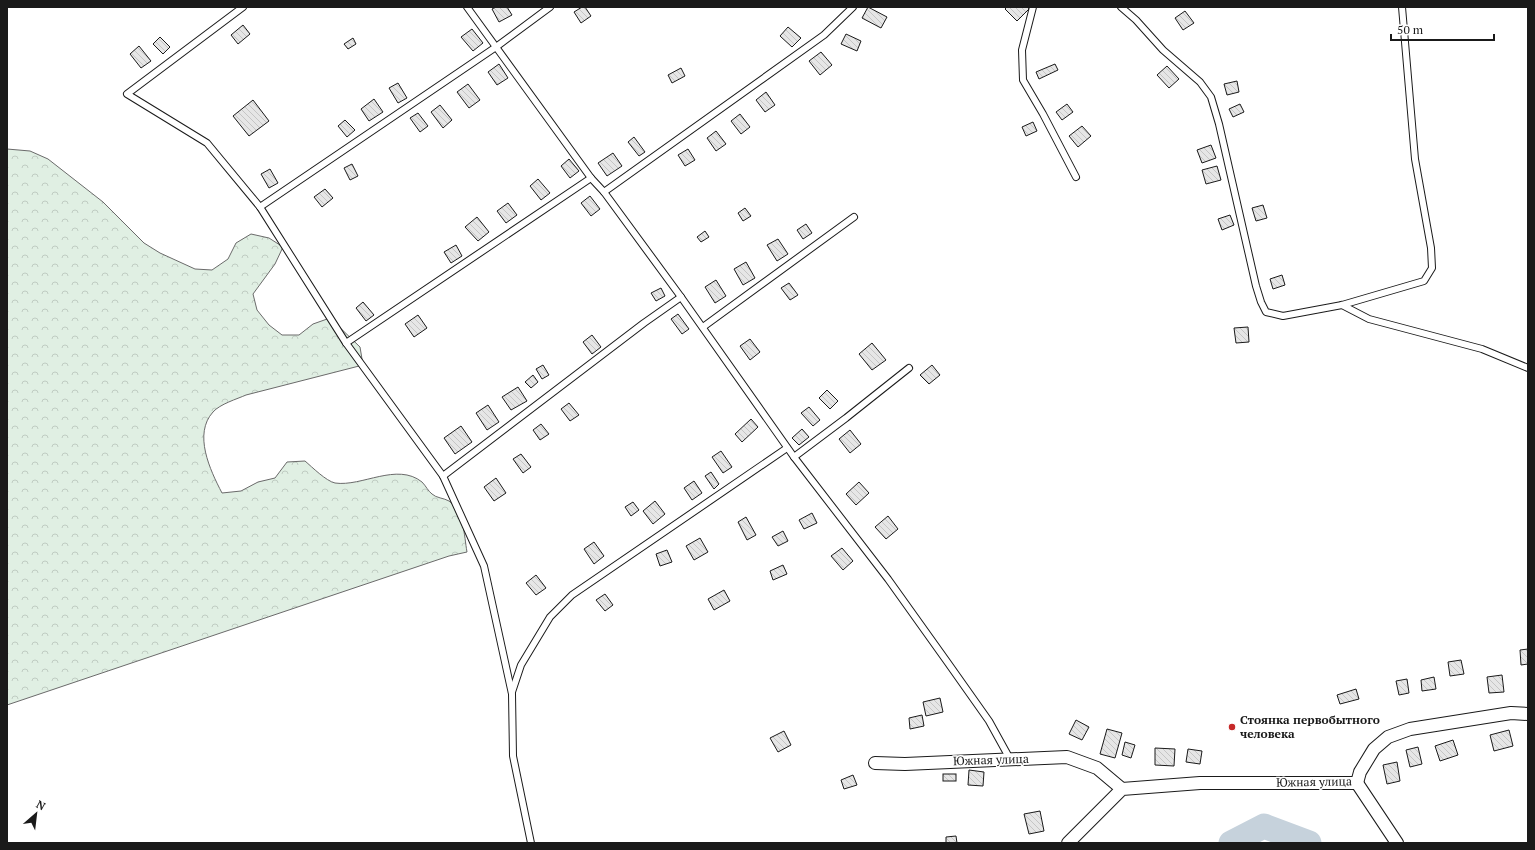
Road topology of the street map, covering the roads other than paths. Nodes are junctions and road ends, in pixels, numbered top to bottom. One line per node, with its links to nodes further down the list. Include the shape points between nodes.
1 (243, 7): 12 (lane, via 127,94 207,143)
2 (467, 7): 8 (lane)
3 (550, 7): 8 (lane)
4 (853, 7): 11 (lane, via 824,35)
5 (1033, 7): 9 (lane, via 1022,50 1023,80)
6 (1122, 7): 15 (lane, via 1163,50 1200,82 1211,97 1256,286 1266,312 1283,316)
7 (1402, 7): 15 (lane, via 1415,159 1431,248 1432,268 1424,281)
8 (496, 47): 10 (lane); 12 (lane)
9 (1076, 177)
10 (591, 178): 11 (lane); 17 (lane)
11 (604, 192): 14 (lane)
12 (260, 207): 17 (lane)
13 (854, 217): 16 (lane)
14 (681, 297): 16 (lane); 22 (lane)
15 (1342, 305): 19 (lane, via 1369,319 1482,349)
16 (703, 327): 20 (lane)
17 (346, 343): 22 (lane)
18 (909, 368): 21 (lane)
19 (1528, 368)
20 (788, 448): 21 (lane); 23 (lane, via 572,595 550,617 521,665)
21 (794, 457): 25 (lane, via 888,579 989,721)
22 (443, 476): 23 (lane, via 484,566)
23 (512, 694): 29 (lane, via 513,756)
24 (1528, 714): 27 (street, Южная улица, via 1511,713 1410,730 1388,737 1374,748 1360,772)
25 (1010, 759): 26 (street, Южная улица); 28 (street, Южная улица, via 1067,757 1097,768)
26 (875, 763)
27 (1357, 783): 28 (street, Южная улица, via 1200,783); 31 (street)
28 (1122, 789): 30 (street)
29 (531, 843)
30 (1068, 843)
31 (1397, 843)

